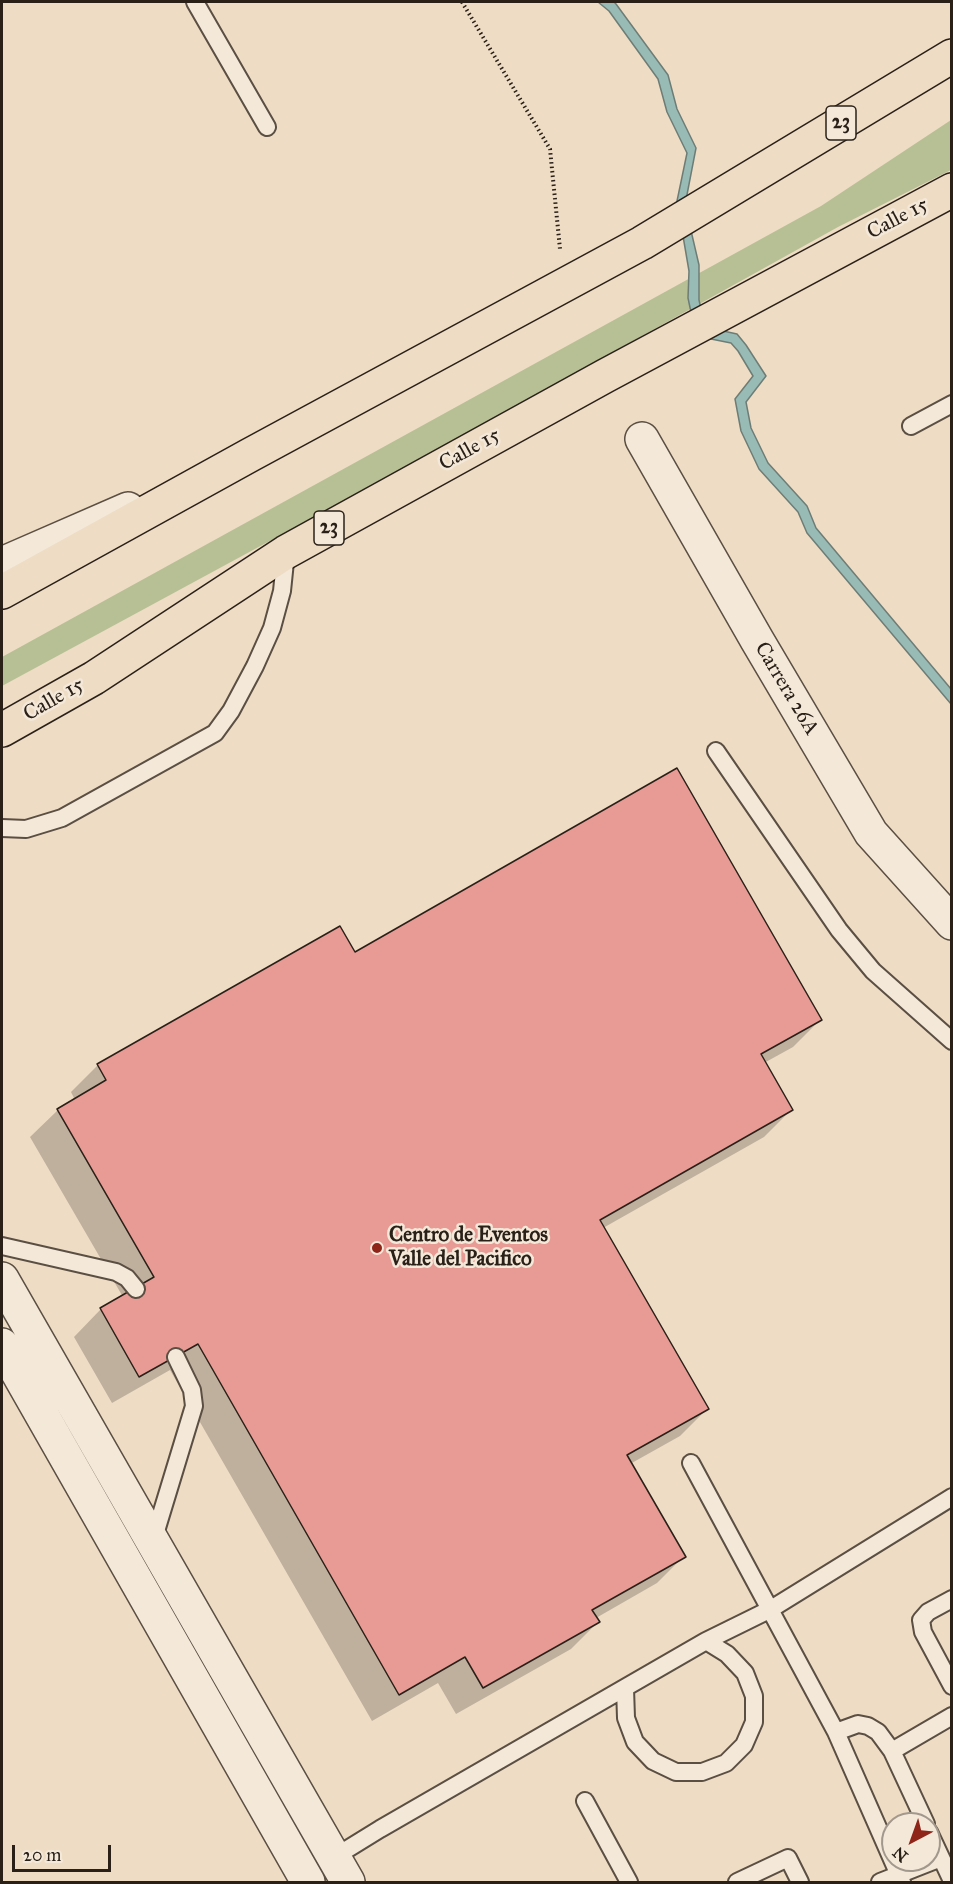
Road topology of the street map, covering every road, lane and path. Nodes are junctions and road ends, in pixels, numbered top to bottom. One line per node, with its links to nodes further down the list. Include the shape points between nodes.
1 (195, 2): 4 (lane)
2 (462, 2): 6 (path, via 550,149)
3 (951, 56): 6 (main road, 23, via 642,243)
4 (267, 127)
5 (951, 190): 11 (main road, Calle 15 / 23)
6 (563, 285): 10 (main road, 23)
7 (951, 404): 8 (lane)
8 (911, 426)
9 (642, 439): 17 (street, Carrera 26A, via 871,833)
10 (250, 455): 12 (street); 13 (main road, 23)
11 (286, 552): 14 (main road, Calle 15 / 23, via 94,678); 16 (lane, via 282,591 272,628 231,711 215,733 62,818 26,828)
12 (2, 564)
13 (2, 592)
14 (2, 730)
15 (716, 751): 18 (lane, via 839,930 873,971)
16 (2, 828)
17 (951, 923)
18 (951, 1041)
19 (2, 1246): 20 (lane, via 116,1272)
20 (136, 1289)
21 (4, 1290): 25 (street)
22 (2, 1345): 27 (street)
23 (176, 1357): 28 (lane, via 192,1390 194,1406)
24 (691, 1463): 30 (lane)
25 (121, 1487): 27 (street); 28 (street)
26 (951, 1497): 30 (lane)
27 (91, 1502): 43 (street)
28 (152, 1542): 41 (street)
29 (951, 1599): 32 (lane, via 921,1620 923,1632)
30 (771, 1609): 31 (lane); 35 (lane)
31 (706, 1641): 33 (lane); 33 (lane, via 727,1654 745,1673 754,1696 754,1722 744,1745 726,1763 702,1772 676,1772 653,1761 635,1742 626,1718)
32 (951, 1686)
33 (626, 1688): 41 (lane, via 380,1829)
34 (951, 1716): 36 (lane)
35 (836, 1732): 36 (lane, via 858,1724 868,1726 878,1732); 39 (lane)
36 (892, 1752): 38 (lane)
37 (585, 1801): 46 (lane)
38 (920, 1812)
39 (881, 1828)
40 (941, 1858): 45 (lane)
41 (340, 1870): 43 (street)
42 (914, 1872): 44 (lane)
43 (305, 1878)
44 (901, 1879): 49 (lane)
45 (951, 1881)
46 (629, 1882)
47 (737, 1882): 48 (lane, via 788,1858)
48 (800, 1882)
49 (880, 1882)

